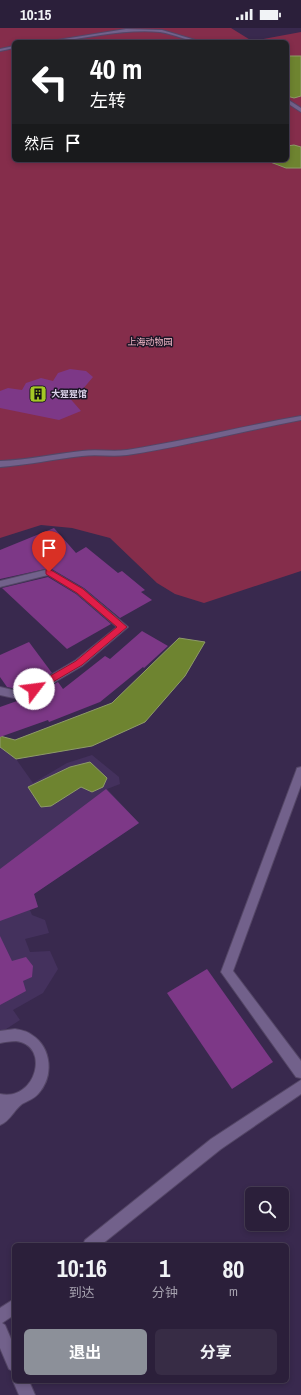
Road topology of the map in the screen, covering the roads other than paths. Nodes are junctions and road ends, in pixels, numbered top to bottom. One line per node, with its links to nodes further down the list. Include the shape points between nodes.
1 (59, 40): 2 (street, via 126,30 162,31)
2 (193, 40)
3 (12, 47): 4 (street)
4 (0, 50)
5 (289, 102): 6 (street)
6 (301, 110)
7 (301, 418): 8 (street, via 201,440 125,453 83,453 23,463)
8 (0, 464)
9 (0, 584): 10 (street, via 49,572 80,591 123,627 79,663 23,696)
10 (0, 691)
11 (301, 771): 13 (street, via 227,972)
12 (0, 1037): 16 (street, via 18,1035 28,1038 42,1054 44,1066 36,1088)
13 (301, 1072)
14 (301, 1086): 18 (street, via 216,1144)
15 (0, 1101): 16 (street)
16 (16, 1101): 17 (street)
17 (0, 1118)
18 (92, 1243)
19 (12, 1308): 20 (street)
20 (0, 1317)
21 (0, 1330): 22 (street)
22 (12, 1359)
23 (22, 1383): 24 (street)
24 (27, 1395)

